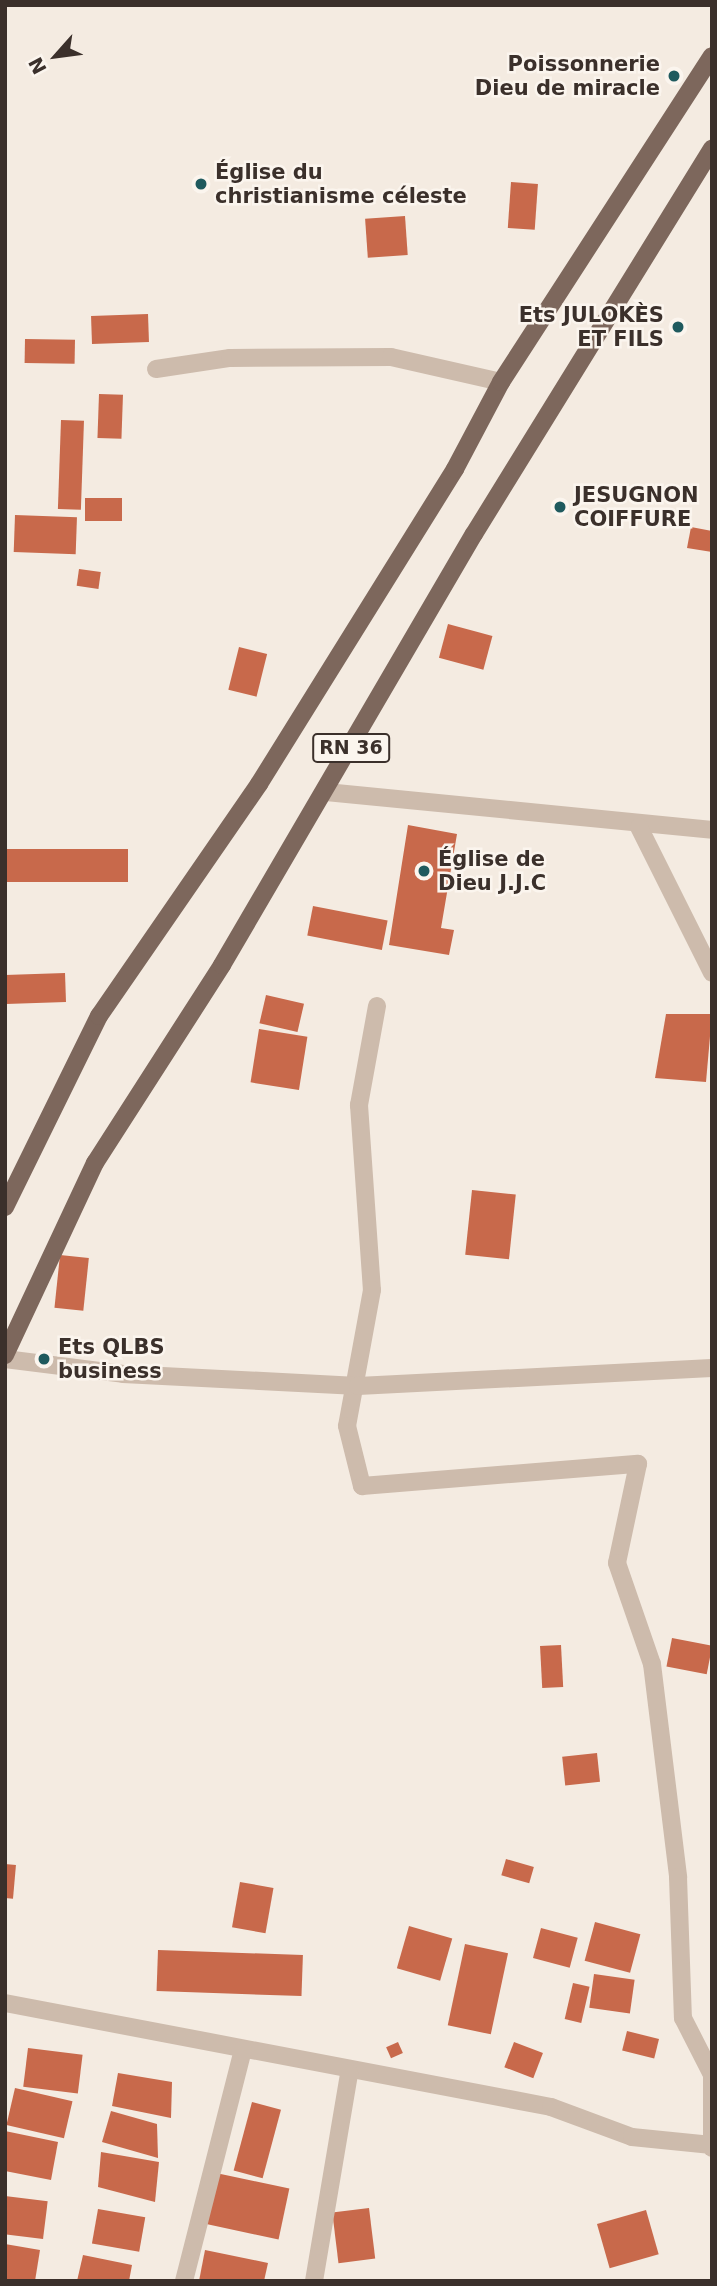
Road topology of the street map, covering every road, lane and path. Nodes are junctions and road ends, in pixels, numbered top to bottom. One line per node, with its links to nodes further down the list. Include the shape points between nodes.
1 (712, 56): 4 (main road, RN 36)
2 (712, 149): 5 (main road, RN 36, via 474,534)
3 (156, 369): 4 (street, via 230,358 391,357)
4 (501, 382): 10 (main road, RN 36, via 455,469 258,784 99,1016)
5 (326, 792): 6 (street); 11 (main road, RN 36, via 95,1163)
6 (639, 827): 7 (street); 8 (street)
7 (712, 830)
8 (712, 973)
9 (377, 1006): 13 (street, via 359,1104 372,1290)
10 (5, 1207)
11 (5, 1357): 13 (street, via 123,1374)
12 (712, 1368): 13 (street)
13 (358, 1386): 17 (street, via 347,1426 362,1486 638,1464 617,1563 652,1664 678,1877 684,2018)
14 (5, 2003): 15 (street)
15 (243, 2049): 16 (street); 19 (street)
16 (349, 2073): 18 (street, via 551,2107 632,2137); 20 (street)
17 (712, 2074): 18 (street)
18 (711, 2146)
19 (184, 2281)
20 (314, 2281)

